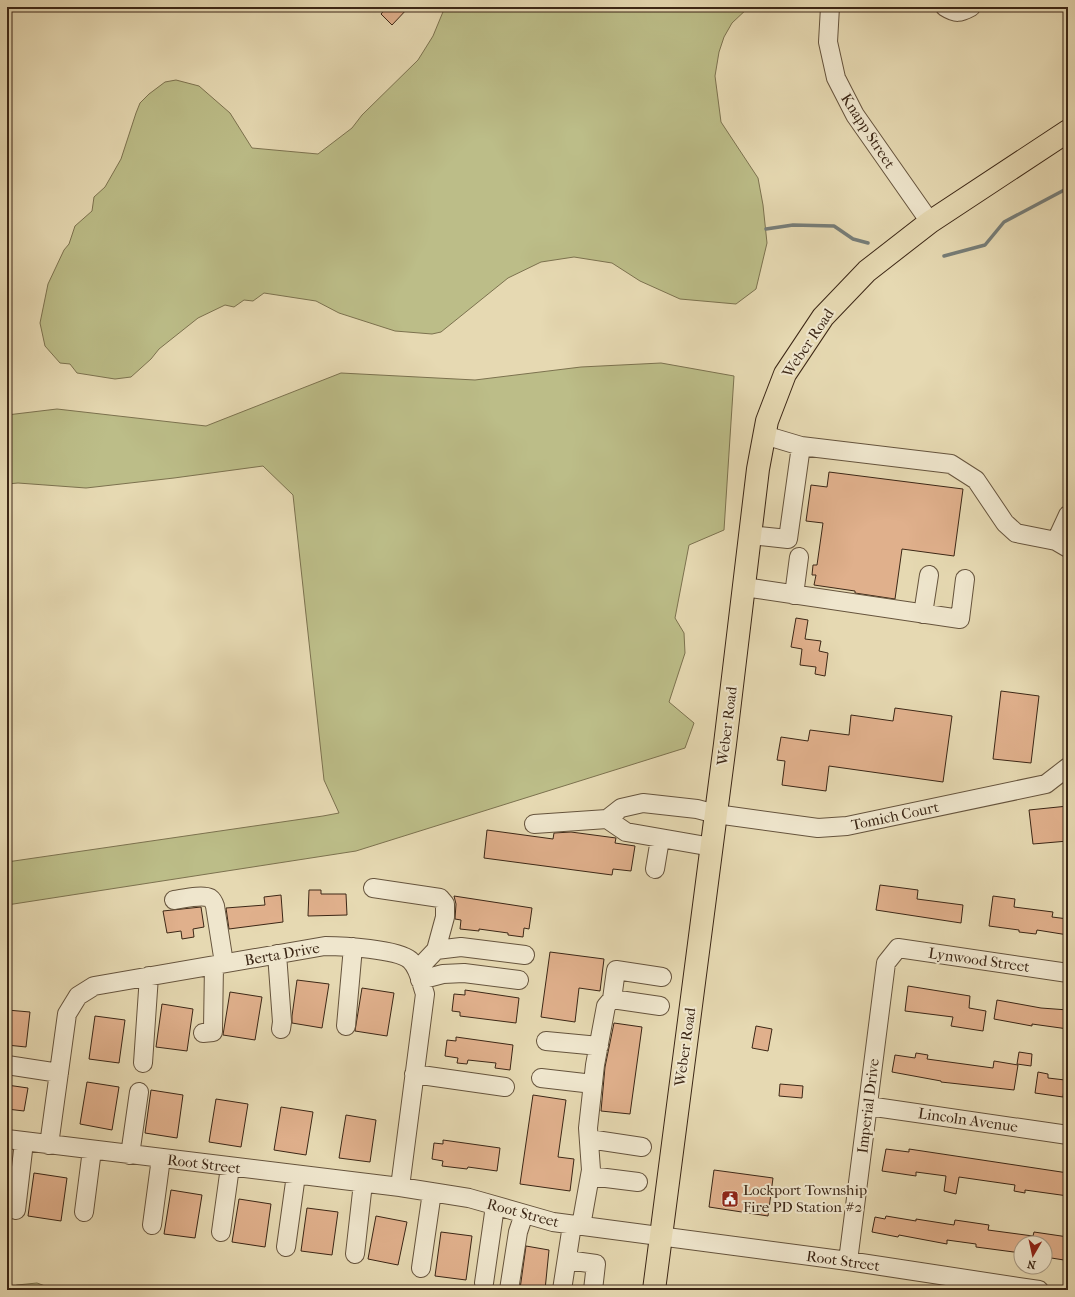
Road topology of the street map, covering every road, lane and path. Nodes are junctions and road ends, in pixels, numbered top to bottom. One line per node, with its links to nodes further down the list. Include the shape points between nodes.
1 (830, 7): 5 (street, Knapp Street, via 828,42 836,78 855,115)
2 (945, 7): 3 (street, via 962,12)
3 (971, 7)
4 (1068, 131): 5 (main road, Weber Road)
5 (930, 222): 6 (main road, Weber Road, via 867,271 823,317 785,374)
6 (764, 435): 7 (street); 9 (main road, Weber Road)
7 (801, 446): 9 (street, via 788,539); 10 (street, via 951,464 976,480 1005,523 1016,533)
8 (1068, 515): 10 (street)
9 (750, 535): 14 (main road, Weber Road)
10 (1062, 544)
11 (799, 557): 15 (street)
12 (929, 575): 16 (street)
13 (965, 579): 16 (street, via 960,619)
14 (744, 587): 15 (street); 18 (main road, Weber Road)
15 (794, 595): 16 (street)
16 (923, 614)
17 (1068, 767): 18 (street, Tomich Court, via 1046,784 847,826 818,828)
18 (716, 814): 19 (street, Tomich Court, via 697,809 643,803 620,808); 22 (main road, Weber Road)
19 (607, 820): 20 (street); 21 (street, via 626,832)
20 (534, 824)
21 (660, 839): 22 (street); 23 (street)
22 (712, 847): 75 (main road, Weber Road)
23 (655, 869)
24 (373, 888): 27 (street, via 440,898 445,904 445,917)
25 (174, 900): 31 (street, via 204,897 213,901)
26 (353, 947): 28 (street, Berta Drive, via 325,946); 33 (street, Berta Drive, via 392,953 409,960); 39 (street)
27 (436, 950): 30 (street, via 461,947); 33 (street)
28 (277, 954): 31 (street, Berta Drive); 40 (street, via 282,1022)
29 (893, 954): 32 (street, Lynwood Street, via 898,948); 52 (street, Imperial Drive, via 886,963)
30 (525, 955)
31 (219, 964): 34 (street, Berta Drive); 41 (street, via 213,1032)
32 (1068, 973)
33 (419, 975): 36 (street, via 464,973); 47 (street, via 425,994)
34 (149, 976): 44 (street); 46 (street, Berta Drive, via 94,986 78,996 67,1014)
35 (662, 977): 37 (street, via 616,970)
36 (519, 980)
37 (612, 999): 38 (street); 43 (street, via 606,1006)
38 (660, 1006)
39 (346, 1026)
40 (280, 1029)
41 (203, 1033)
42 (546, 1041): 43 (street)
43 (599, 1046): 49 (street)
44 (143, 1063)
45 (7, 1065): 46 (street)
46 (59, 1073): 56 (street, Berta Drive)
47 (414, 1074): 50 (street); 66 (street)
48 (541, 1078): 49 (street)
49 (593, 1084): 54 (street)
50 (505, 1087)
51 (139, 1092): 59 (street)
52 (868, 1106): 53 (street, Lincoln Avenue); 79 (street, Imperial Drive)
53 (1068, 1135)
54 (589, 1139): 57 (street); 63 (street)
55 (16, 1140): 56 (street, Root Street); 69 (street)
56 (49, 1145): 58 (street, Root Street)
57 (642, 1146)
58 (92, 1150): 59 (street, Root Street); 70 (street)
59 (130, 1155): 60 (street, Root Street)
60 (161, 1158): 61 (street, Root Street); 72 (street)
61 (230, 1167): 62 (street, Root Street); 74 (street)
62 (296, 1175): 65 (street, Root Street); 76 (street)
63 (590, 1176): 64 (street); 73 (street)
64 (638, 1182)
65 (363, 1183): 66 (street, Root Street); 77 (street)
66 (400, 1187): 67 (street, Root Street)
67 (432, 1192): 68 (street, Root Street, via 469,1198); 80 (street)
68 (495, 1206): 71 (street, Root Street); 81 (street)
69 (16, 1210)
70 (84, 1212)
71 (524, 1214): 73 (street, Root Street); 82 (street, via 518,1232)
72 (152, 1225)
73 (576, 1225): 75 (street, Root Street); 78 (street)
74 (221, 1232)
75 (660, 1236): 79 (street, Root Street); 85 (main road, Weber Road)
76 (286, 1247)
77 (355, 1254)
78 (567, 1260): 83 (street); 84 (street, via 596,1264)
79 (848, 1261): 86 (street, Root Street)
80 (421, 1268)
81 (484, 1283)
82 (509, 1290)
83 (562, 1290)
84 (592, 1290)
85 (654, 1290)
86 (1039, 1290)

